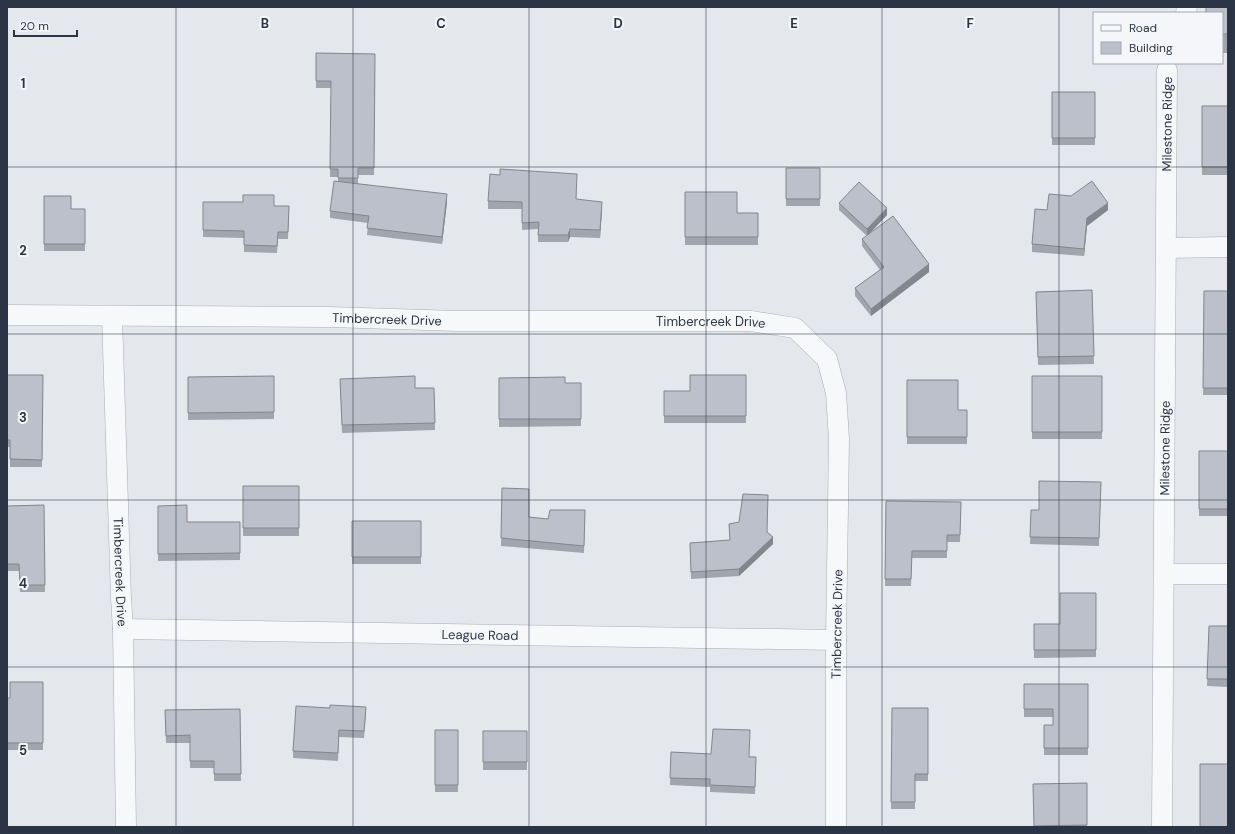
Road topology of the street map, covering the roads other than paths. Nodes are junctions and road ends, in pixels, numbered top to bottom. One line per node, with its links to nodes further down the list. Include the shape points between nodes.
1 (1167, 70): 3 (street, Milestone Ridge)
2 (1228, 247): 3 (street)
3 (1166, 248): 6 (street, Milestone Ridge)
4 (7, 316): 5 (street, Timbercreek Drive)
5 (112, 316): 8 (street, Timbercreek Drive, via 120,598); 9 (street, Timbercreek Drive, via 329,317 458,321 752,321 795,328 827,359 836,393 839,438)
6 (1164, 574): 7 (street); 12 (street, Milestone Ridge)
7 (1228, 574)
8 (124, 629): 9 (street, League Road); 10 (street, Timbercreek Drive)
9 (836, 640): 11 (street, Timbercreek Drive)
10 (126, 827)
11 (836, 827)
12 (1162, 827)

